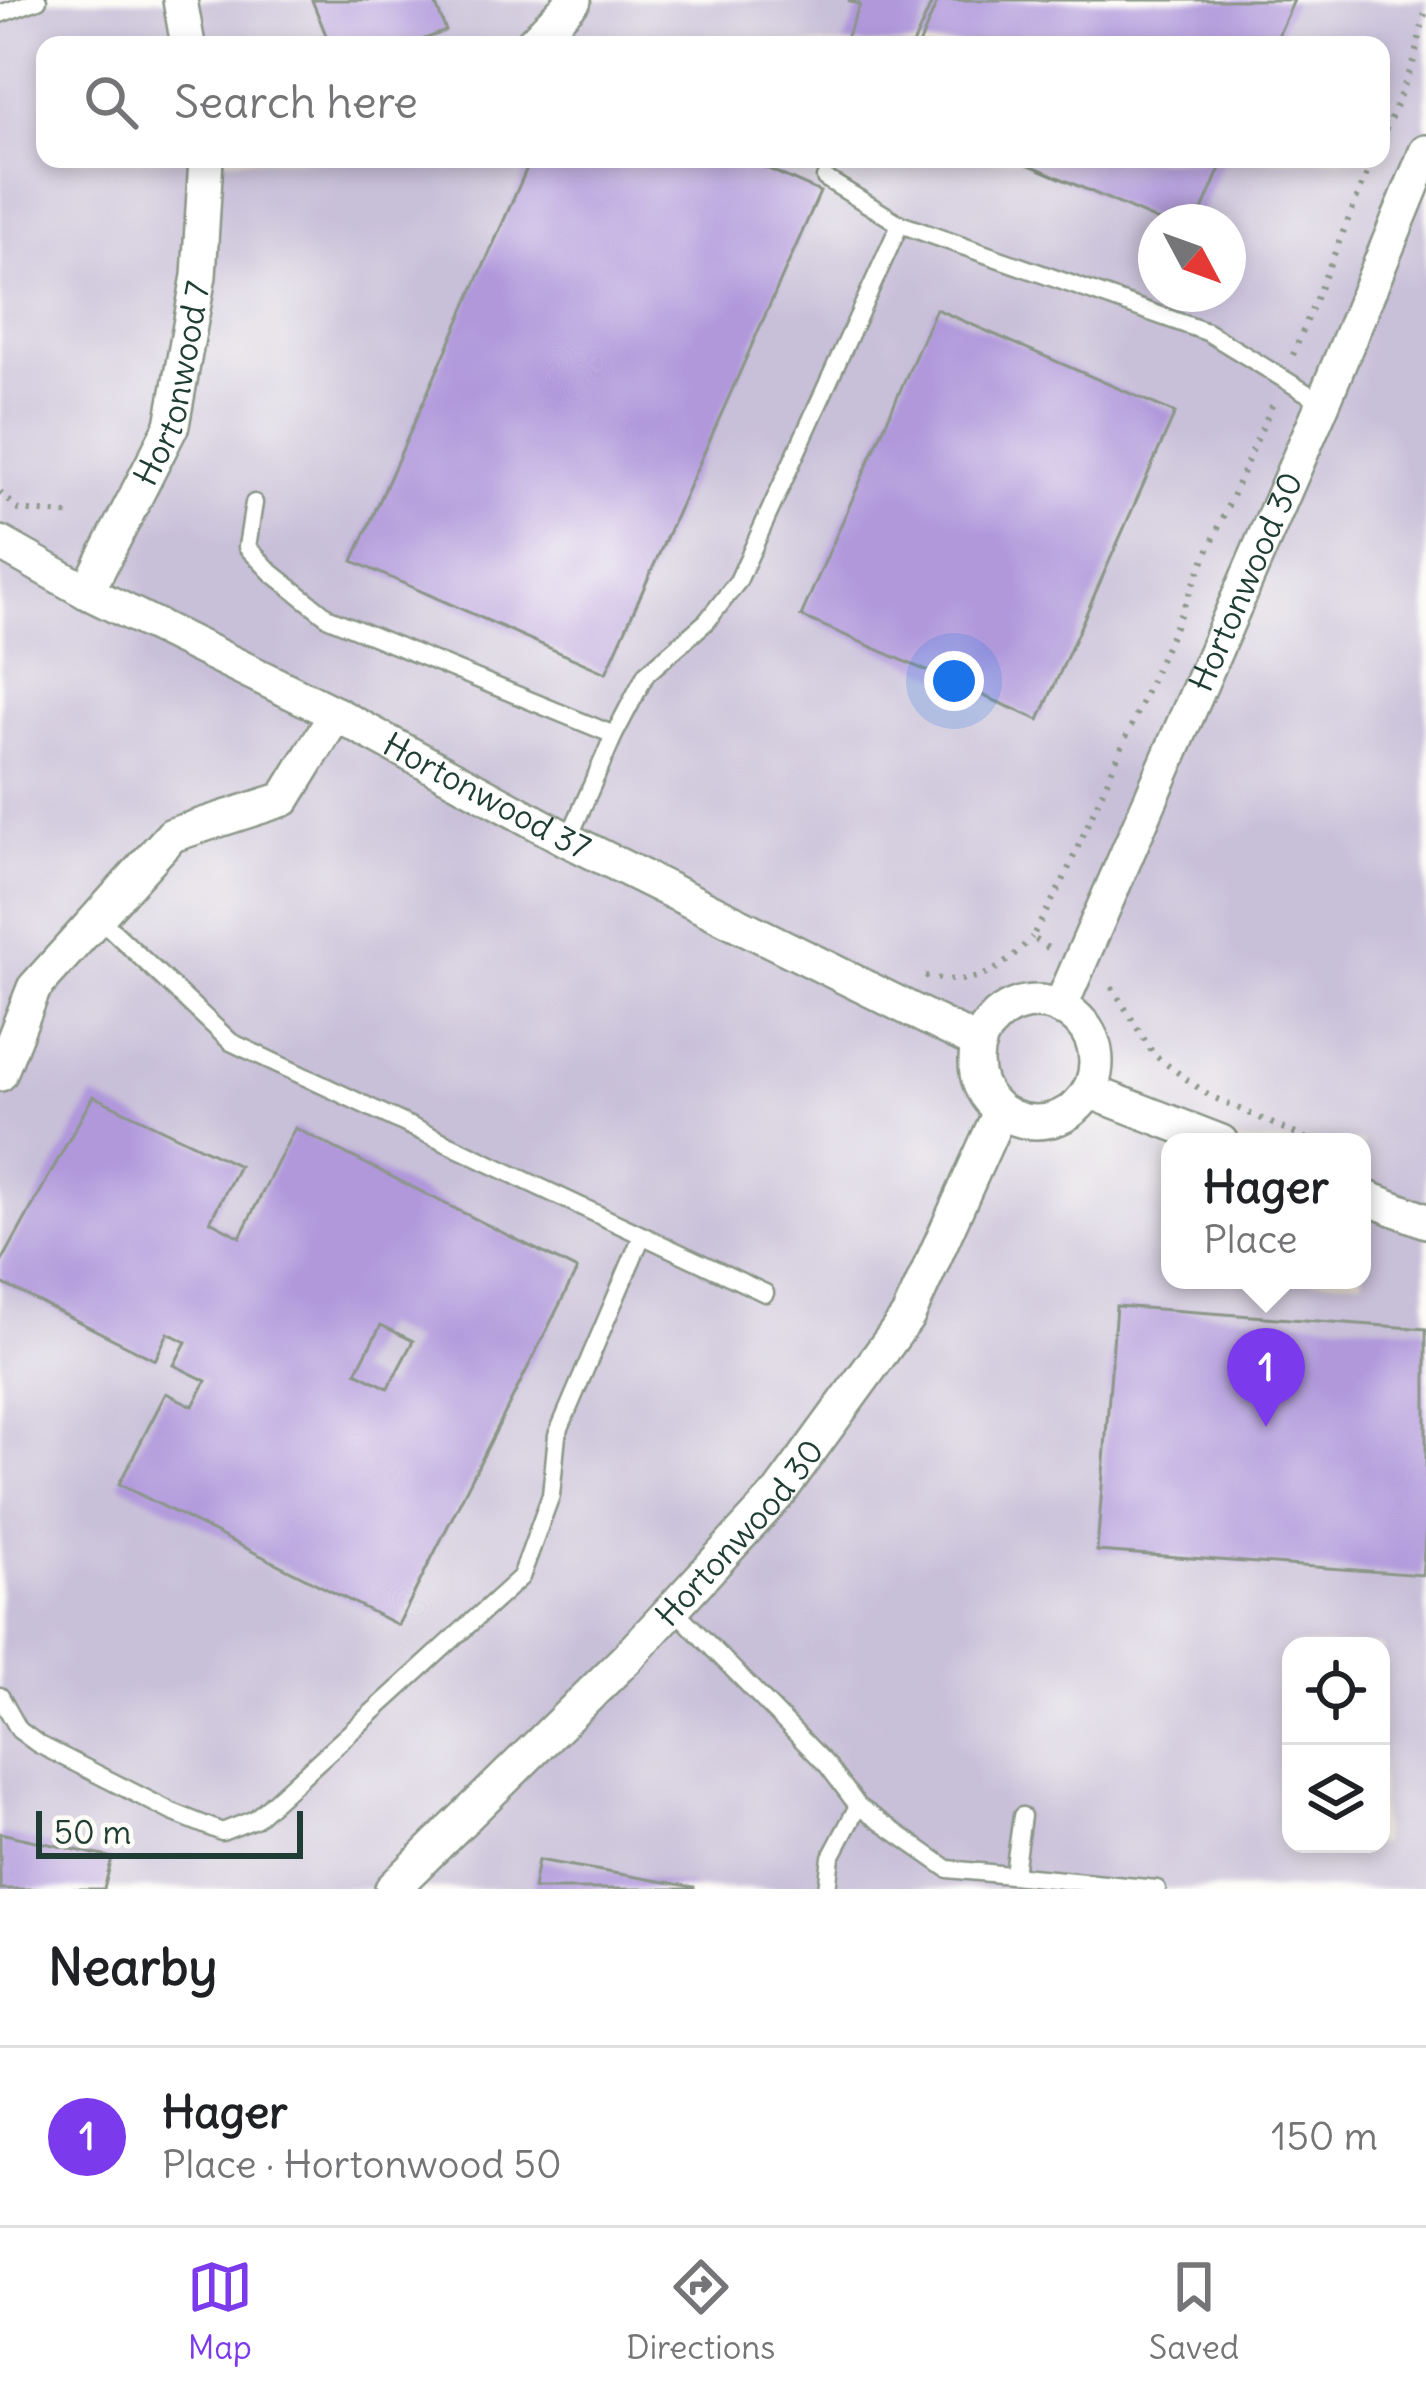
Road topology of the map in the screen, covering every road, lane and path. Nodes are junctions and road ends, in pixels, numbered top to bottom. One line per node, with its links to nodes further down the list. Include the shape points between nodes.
1 (38, 0): 5 (lane)
2 (180, 0): 6 (street)
3 (574, 0): 7 (street)
4 (1426, 9): 8 (path)
5 (0, 14)
6 (186, 36)
7 (540, 36)
8 (1390, 119)
9 (1426, 152): 15 (street, Hortonwood 30)
10 (205, 168): 20 (street, Hortonwood 7, via 199,276 172,424)
11 (1369, 168): 14 (path)
12 (824, 178): 13 (lane)
13 (900, 224): 14 (lane, via 1194,327); 22 (lane, via 739,581 646,674)
14 (1283, 379): 15 (lane); 25 (path)
15 (1323, 404): 29 (street, Hortonwood 30)
16 (0, 492): 18 (path, via 19,510)
17 (254, 503): 22 (lane, via 247,547 328,618)
18 (75, 515)
19 (0, 543): 20 (street, Hortonwood 37)
20 (87, 592): 21 (street, Hortonwood 37)
21 (336, 714): 23 (street, Hortonwood 37); 24 (street, via 284,799 172,835)
22 (614, 735): 23 (lane)
23 (568, 840): 30 (street, Hortonwood 37)
24 (98, 916): 31 (street, via 34,988); 38 (lane, via 231,1042)
25 (1032, 937): 26 (path); 27 (path, via 992,972 955,982)
26 (1048, 948)
27 (921, 975)
28 (1112, 987): 35 (path, via 1154,1055 1208,1095)
29 (1060, 1008): 30 (street, via 1015,1005); 32 (street, via 1091,1037)
30 (978, 1043): 33 (street, via 978,1081)
31 (0, 1074)
32 (1089, 1091): 33 (street, via 1076,1108 1044,1123); 34 (street)
33 (1000, 1112): 40 (street, Hortonwood 30, via 908,1316 779,1493)
34 (1199, 1133)
35 (1294, 1133)
36 (1371, 1200): 37 (street)
37 (1426, 1221)
38 (643, 1236): 39 (lane); 41 (lane, via 557,1435 551,1495 521,1577 255,1820 222,1832 172,1812 38,1744 19,1730)
39 (765, 1293)
40 (673, 1608): 42 (lane); 45 (street, Hortonwood 30)
41 (0, 1696)
42 (858, 1806): 44 (lane, via 948,1869); 46 (lane, via 831,1857)
43 (1022, 1816): 44 (lane)
44 (1014, 1873): 47 (lane)
45 (392, 1889)
46 (827, 1889)
47 (1157, 1889)

